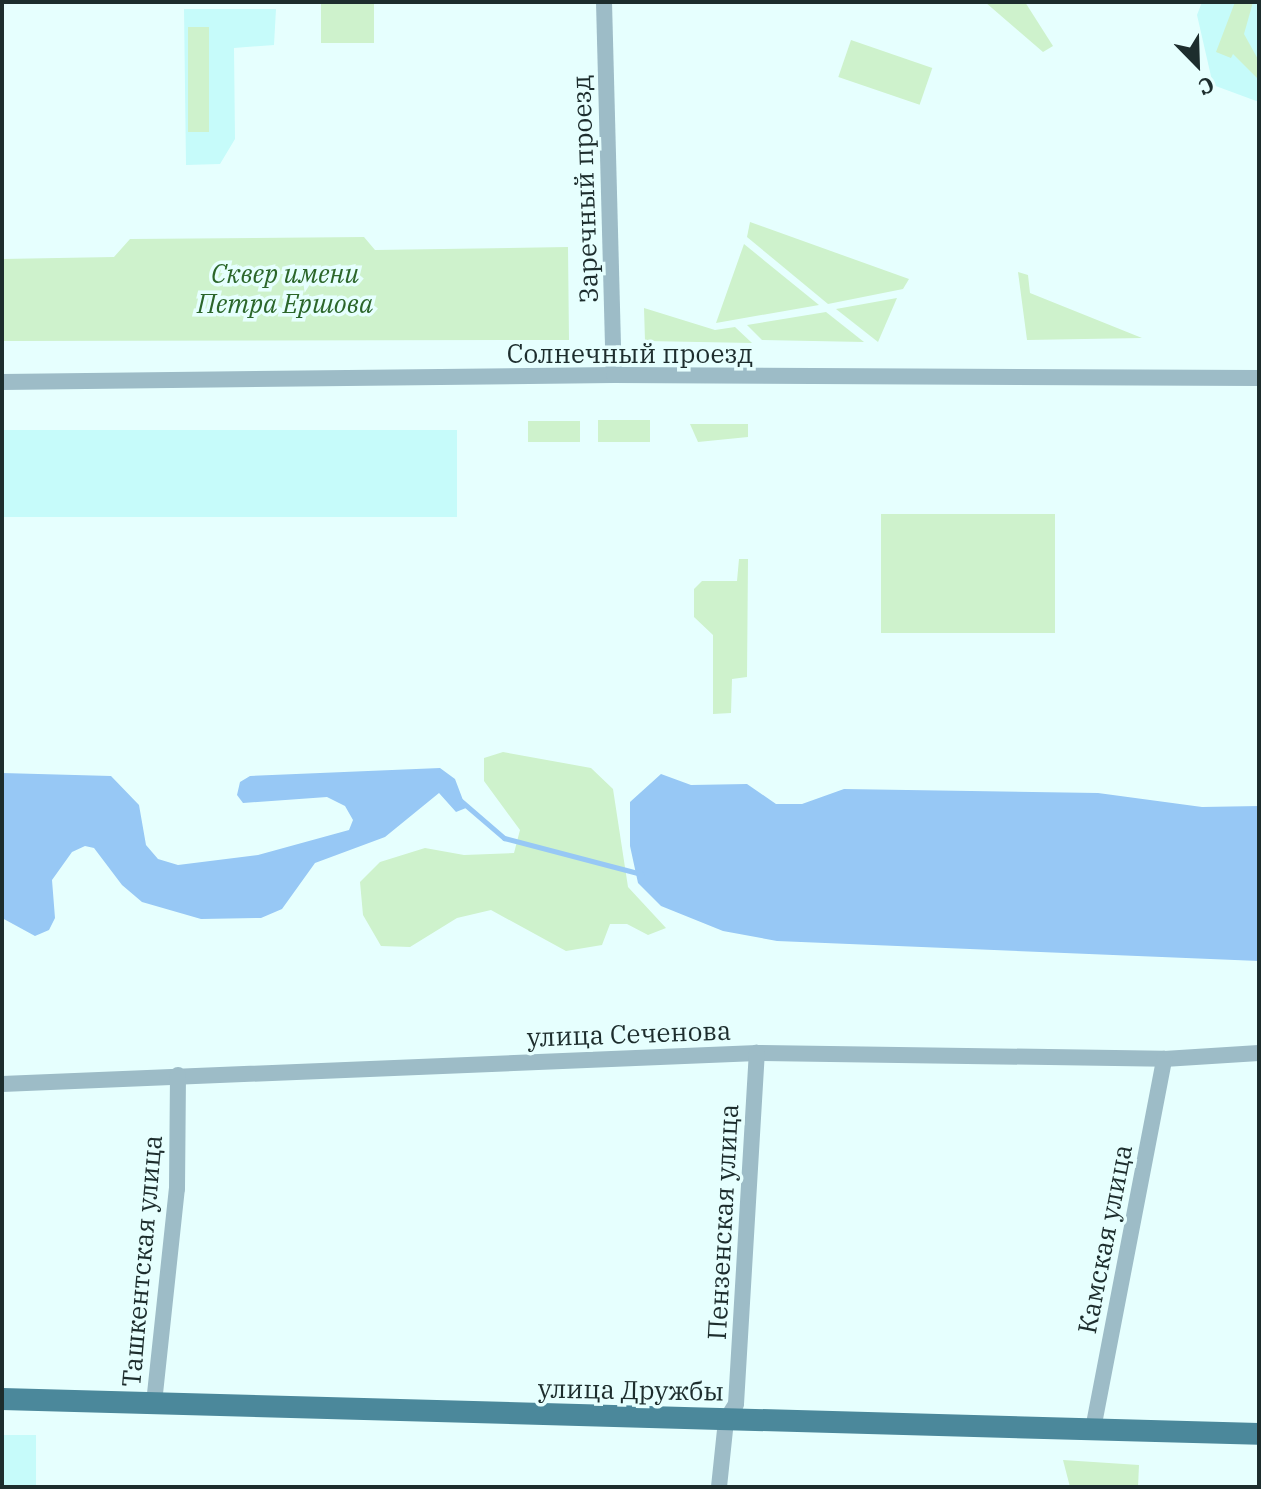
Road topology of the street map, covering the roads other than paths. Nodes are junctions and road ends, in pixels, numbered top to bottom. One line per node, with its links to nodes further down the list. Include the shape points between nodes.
1 (604, 2): 2 (street, Заречный проезд)
2 (614, 375): 3 (street, Солнечный проезд); 4 (street, Солнечный проезд)
3 (1259, 378)
4 (2, 382)
5 (757, 1053): 7 (street, улица Сеченова); 8 (street, улица Сеченова); 12 (street, Пензенская улица, via 736,1404)
6 (1259, 1053): 7 (street, улица Сеченова)
7 (1164, 1059): 13 (street, Камская улица)
8 (178, 1075): 9 (street, улица Сеченова); 11 (street, Ташкентская улица, via 177,1189)
9 (2, 1084)
10 (2, 1399): 11 (main road, улица Дружбы)
11 (154, 1403): 12 (main road, улица Дружбы)
12 (726, 1420): 13 (main road, улица Дружбы); 15 (street, Пензенская улица)
13 (1093, 1429): 14 (main road, улица Дружбы)
14 (1259, 1434)
15 (719, 1487)

